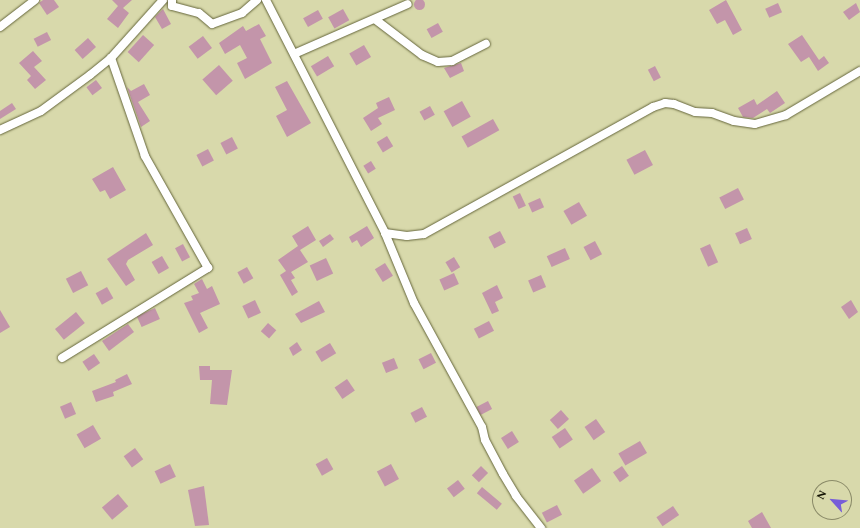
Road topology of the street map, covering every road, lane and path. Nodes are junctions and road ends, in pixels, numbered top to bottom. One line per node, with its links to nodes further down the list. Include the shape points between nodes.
1 (35, 0): 8 (street)
2 (163, 0): 11 (street)
3 (172, 0): 4 (street, via 172,6 195,11 212,24 242,13)
4 (257, 0)
5 (266, 0): 10 (street)
6 (408, 4): 7 (street)
7 (376, 20): 9 (street, via 422,55 438,62 452,61); 10 (street)
8 (0, 27)
9 (486, 44)
10 (294, 54): 14 (street)
11 (112, 58): 13 (street, via 40,111); 15 (street, via 145,156 208,268)
12 (860, 71): 14 (street, via 786,115 756,124 734,121 712,113 695,112 674,104 665,103 653,107 424,234 407,236)
13 (0, 130)
14 (385, 233): 16 (street, via 414,303 482,427 485,440 516,496)
15 (62, 358)
16 (541, 528)

